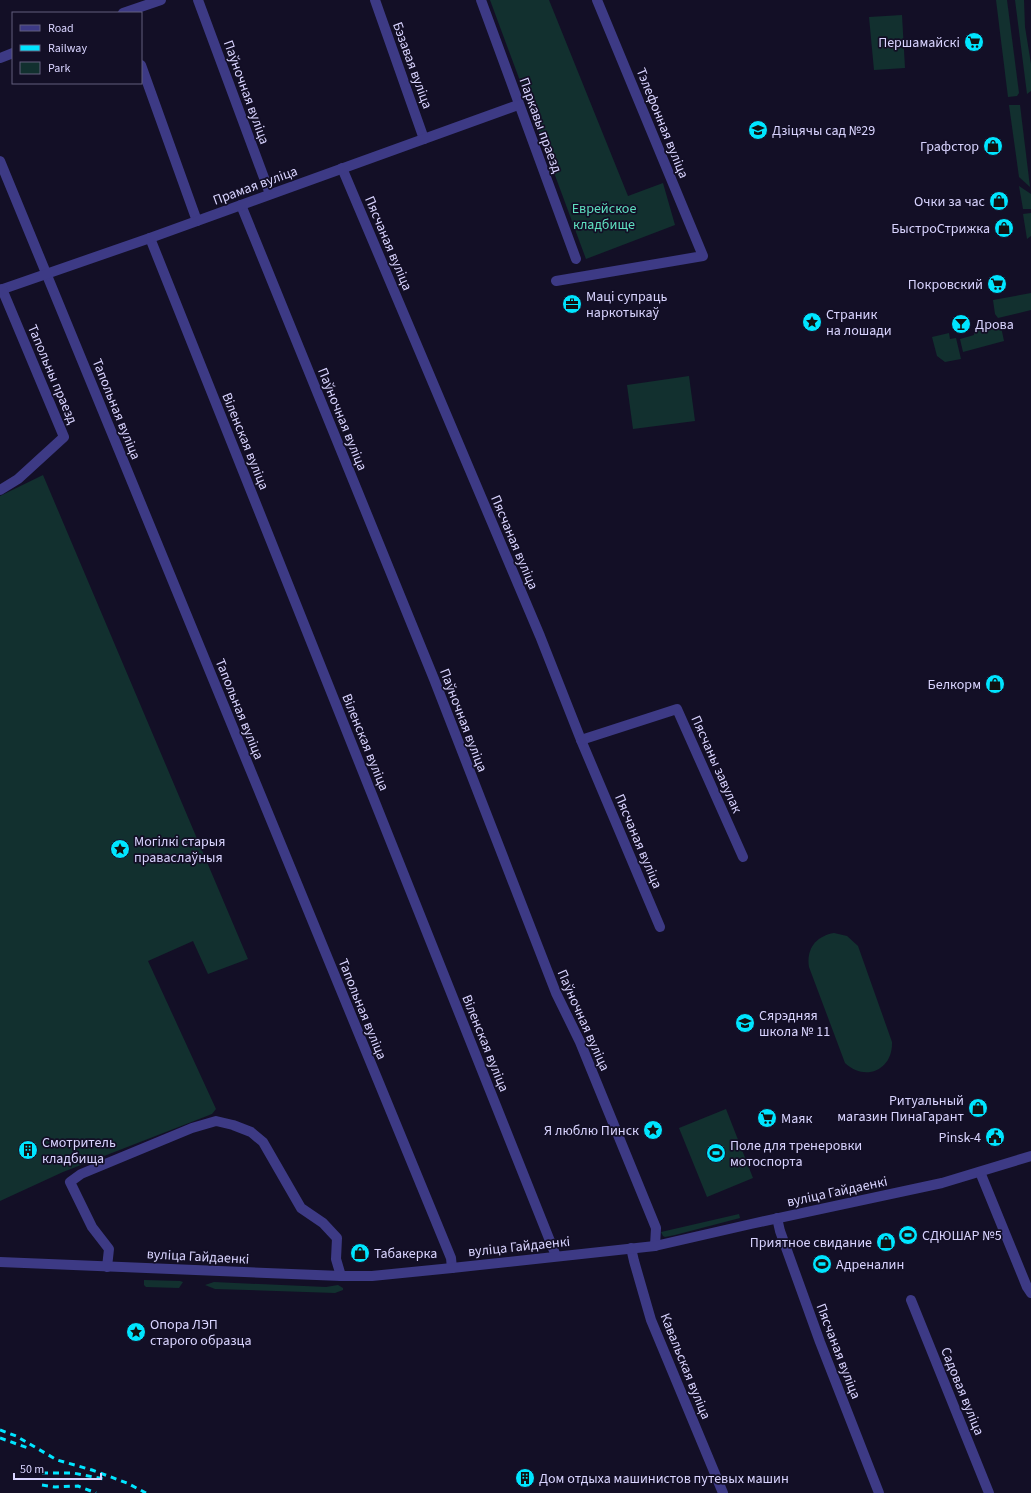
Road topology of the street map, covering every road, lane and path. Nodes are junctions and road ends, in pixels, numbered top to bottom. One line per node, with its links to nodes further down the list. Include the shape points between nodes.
1 (161, 0): 6 (street)
2 (198, 0): 14 (street, Паўночная вуліца)
3 (375, 0): 11 (street, Бэзавая вуліца)
4 (481, 0): 10 (street, Паркавы праезд)
5 (597, 0): 20 (street, Тэлефонная вуліца, via 703,256)
6 (126, 12)
7 (12, 53): 8 (street)
8 (0, 58)
9 (142, 68): 16 (street)
10 (518, 105): 11 (street, Прамая вуліца); 18 (street, Паркавы праезд)
11 (424, 139): 13 (street, Прамая вуліца)
12 (0, 161): 19 (street, Тапольная вуліца)
13 (342, 168): 14 (street, Прамая вуліца); 23 (street, Пясчаная вуліца, via 540,636)
14 (270, 194): 15 (street, Прамая вуліца)
15 (241, 205): 16 (street, Прамая вуліца); 29 (street, Паўночная вуліца, via 434,679 556,993 580,1042 656,1228)
16 (197, 221): 17 (street, Прамая вуліца)
17 (150, 238): 19 (street, Прамая вуліца); 31 (street, Віленская вуліца)
18 (576, 259)
19 (45, 273): 21 (street, Прамая вуліца); 34 (street, Тапольная вуліца, via 445,1243)
20 (556, 282)
21 (1, 290): 22 (street, Тапольны праезд, via 64,437 18,479)
22 (0, 490)
23 (581, 740): 24 (street, Пясчаны завулак, via 677,709); 25 (street, Пясчаная вуліца)
24 (743, 857)
25 (660, 927)
26 (1031, 1156): 27 (street, вуліца Гайдаенкі)
27 (980, 1172): 28 (street, вуліца Гайдаенкі, via 942,1183); 36 (street, via 1026,1287)
28 (777, 1218): 29 (street, вуліца Гайдаенкі); 39 (street, Пясчаная вуліца, via 820,1342)
29 (656, 1246): 30 (street, вуліца Гайдаенкі)
30 (631, 1248): 31 (street, вуліца Гайдаенкі); 38 (street, Кавальская вуліца, via 651,1320)
31 (556, 1256): 34 (street, вуліца Гайдаенкі)
32 (0, 1262): 33 (street, вуліца Гайдаенкі)
33 (107, 1267): 35 (street, вуліца Гайдаенкі); 35 (street, via 109,1249 92,1227 70,1182 80,1174 192,1128 216,1121 250,1132 263,1142 301,1208 323,1223 337,1238 336,1259)
34 (452, 1268): 35 (street, вуліца Гайдаенкі, via 372,1276)
35 (341, 1276)
36 (1031, 1293)
37 (911, 1300): 40 (street, Садовая вуліца)
38 (723, 1493)
39 (879, 1493)
40 (989, 1493)

